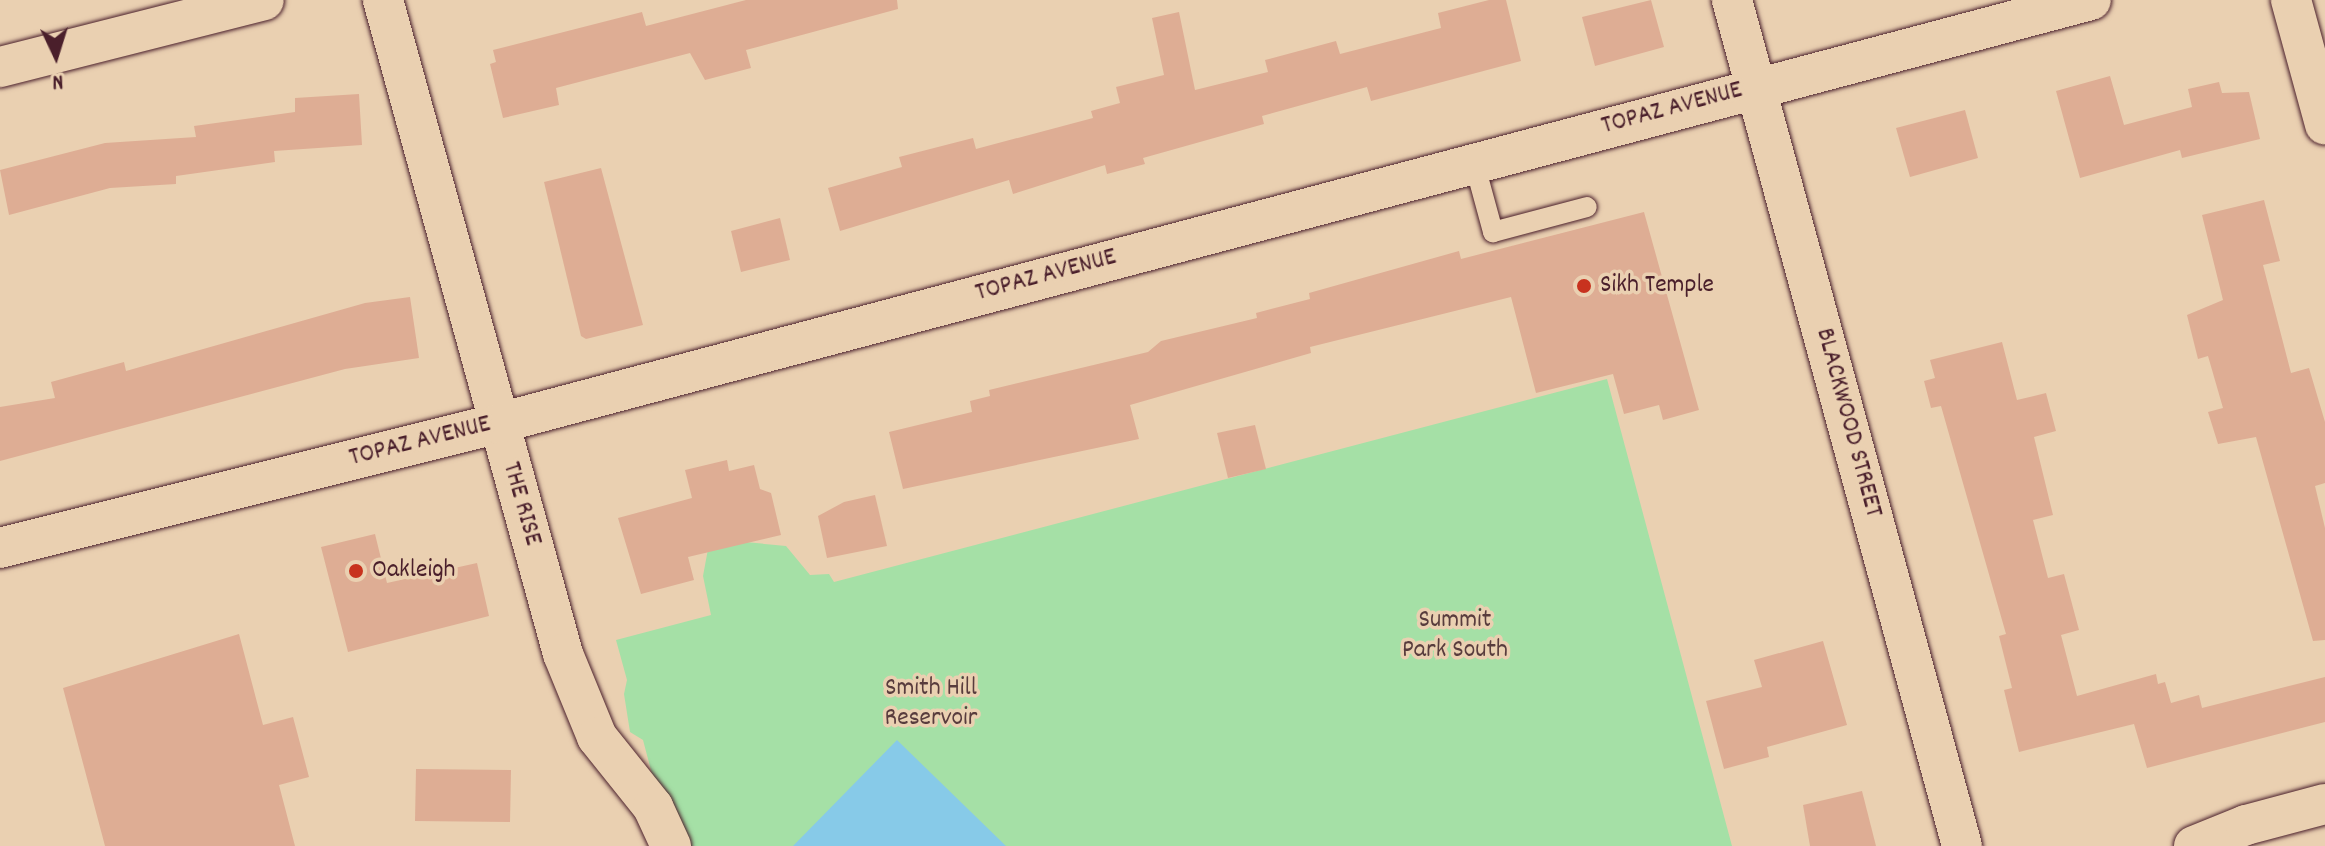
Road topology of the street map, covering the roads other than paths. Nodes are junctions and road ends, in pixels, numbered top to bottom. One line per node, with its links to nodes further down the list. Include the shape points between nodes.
1 (264, 0): 6 (street)
2 (383, 0): 11 (street, THE RISE)
3 (1732, 0): 7 (street, BLACKWOOD STREET)
4 (2091, 0): 7 (street, TOPAZ AVENUE)
5 (2291, 0): 8 (street)
6 (0, 67)
7 (1756, 87): 9 (street, TOPAZ AVENUE); 15 (street, BLACKWOOD STREET)
8 (2325, 124)
9 (1474, 162): 10 (lane, via 1493,232); 11 (street, TOPAZ AVENUE)
10 (1587, 207)
11 (499, 423): 12 (street, TOPAZ AVENUE); 14 (street, THE RISE, via 581,703 597,737 653,807)
12 (0, 548)
13 (2325, 804): 16 (street, via 2246,825)
14 (671, 846)
15 (1962, 846)
16 (2194, 846)

